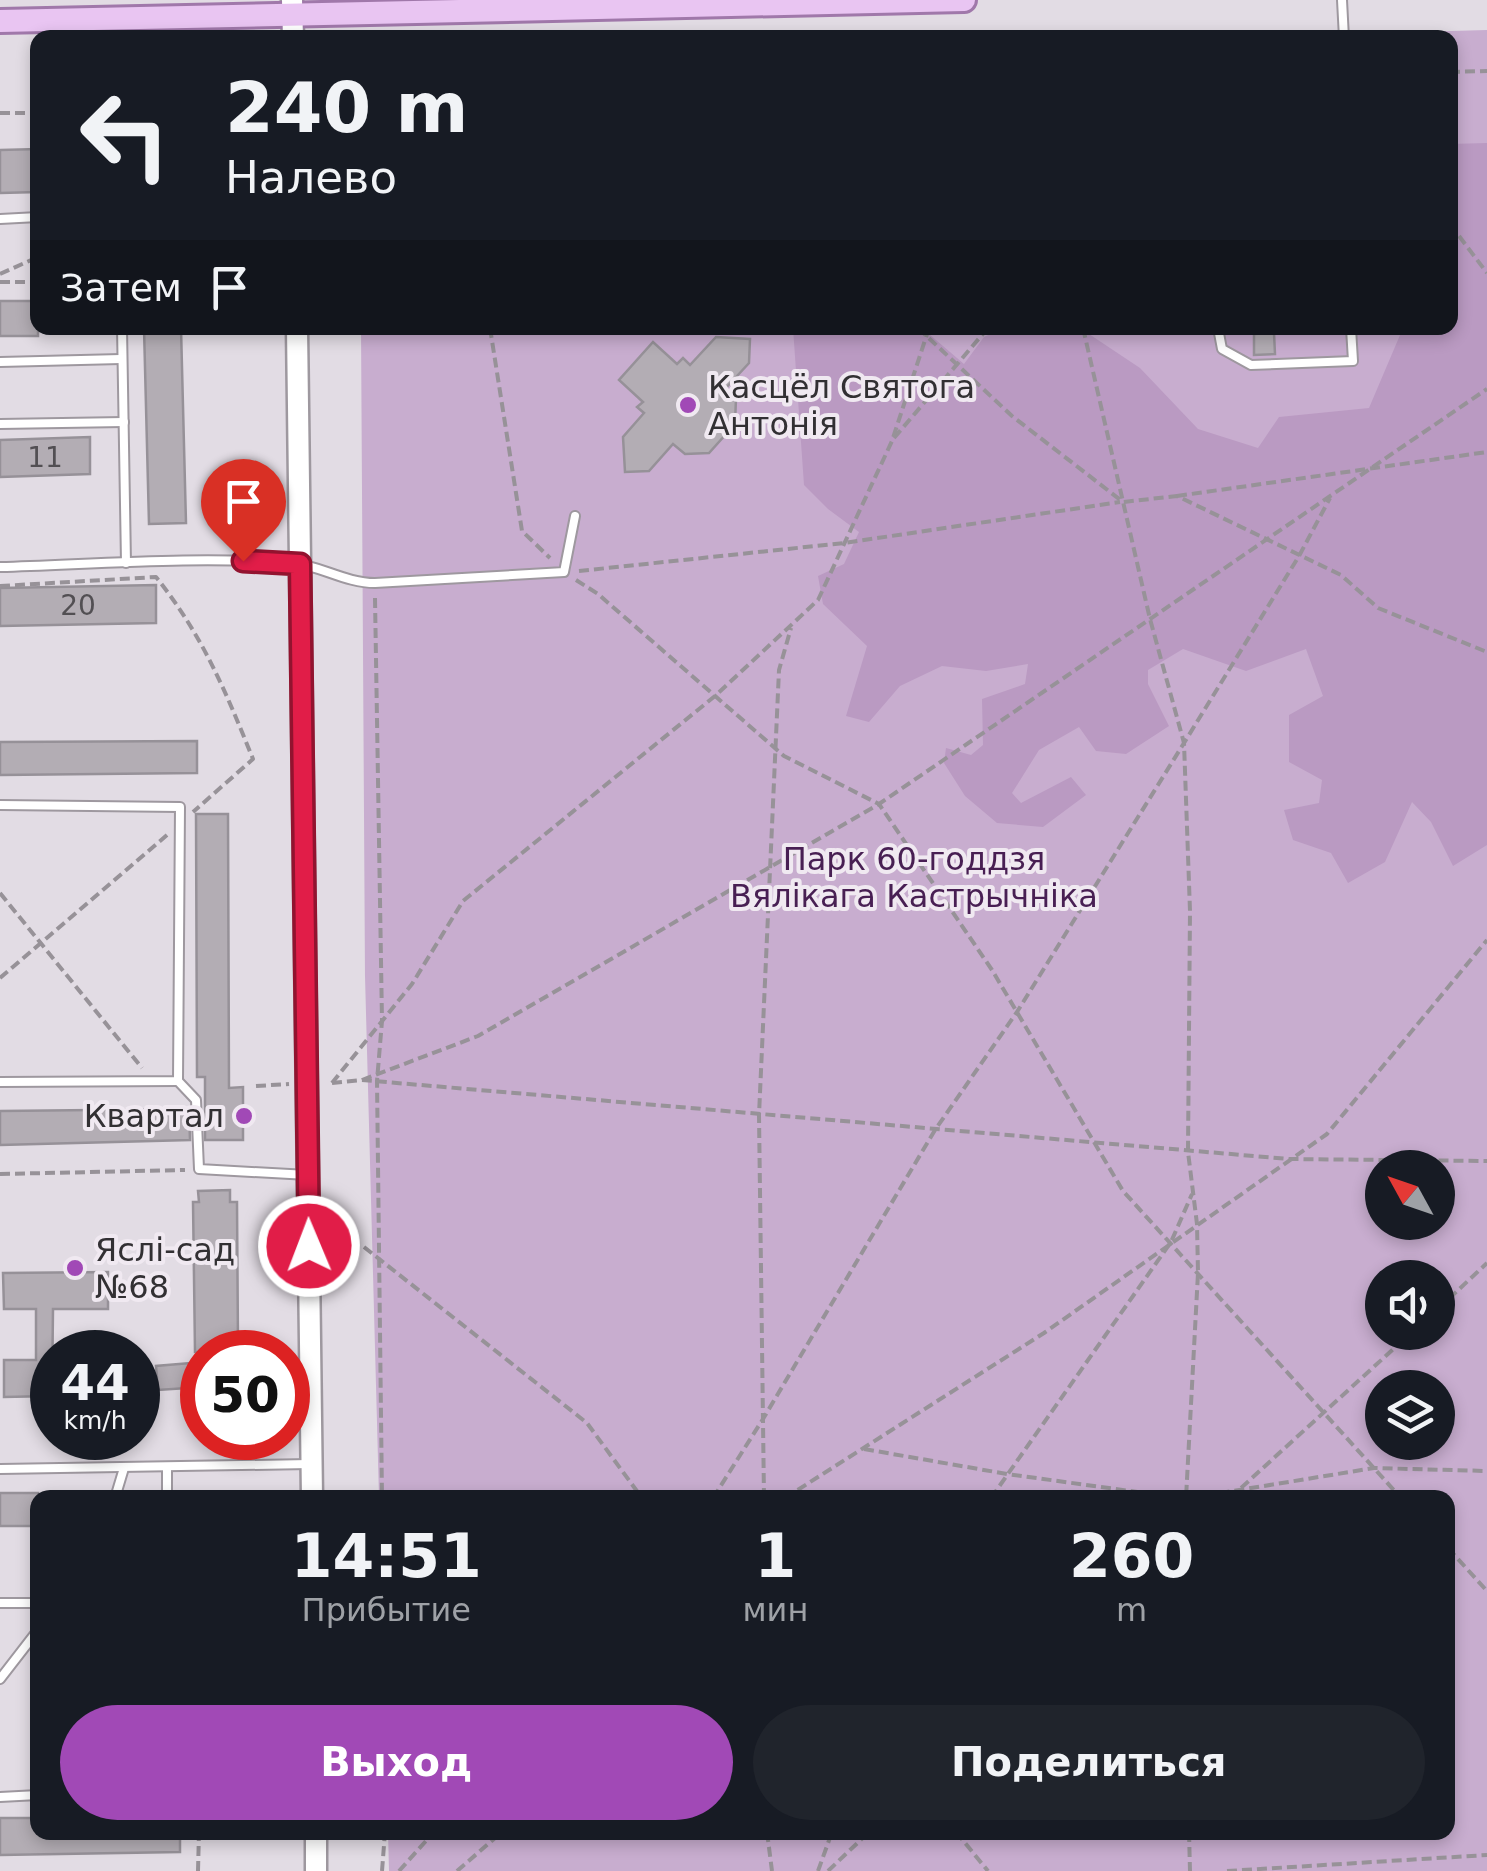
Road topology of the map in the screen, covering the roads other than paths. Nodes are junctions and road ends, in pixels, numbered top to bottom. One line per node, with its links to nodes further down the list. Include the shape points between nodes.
1 (964, 0): 3 (main road)
2 (1342, 0): 5 (lane)
3 (292, 17): 4 (main road)
4 (0, 20)
5 (1344, 30)
6 (30, 217): 7 (lane)
7 (0, 219)
8 (122, 335): 12 (lane)
9 (297, 335): 18 (main road)
10 (1219, 335): 11 (lane, via 1222,349 1251,365 1353,361)
11 (1351, 335)
12 (121, 360): 13 (lane); 14 (lane)
13 (0, 362)
14 (124, 422): 15 (lane); 17 (lane)
15 (0, 424)
16 (576, 516): 18 (lane, via 564,572 357,583)
17 (126, 563): 18 (lane); 19 (lane)
18 (300, 564): 23 (main road)
19 (0, 567)
20 (0, 805): 21 (lane, via 180,807)
21 (178, 1081): 22 (lane); 23 (lane, via 196,1100 200,1170)
22 (0, 1082)
23 (308, 1175): 24 (main road)
24 (312, 1464): 26 (lane); 30 (main road)
25 (124, 1468): 26 (lane); 27 (lane); 28 (lane)
26 (167, 1468): 29 (lane)
27 (0, 1469)
28 (118, 1490)
29 (167, 1490)
30 (312, 1490)
31 (0, 1603): 32 (lane)
32 (30, 1603)
33 (30, 1640): 34 (lane)
34 (0, 1679)
35 (30, 1795): 36 (lane)
36 (0, 1796)
37 (316, 1840): 38 (main road)
38 (316, 1871)

